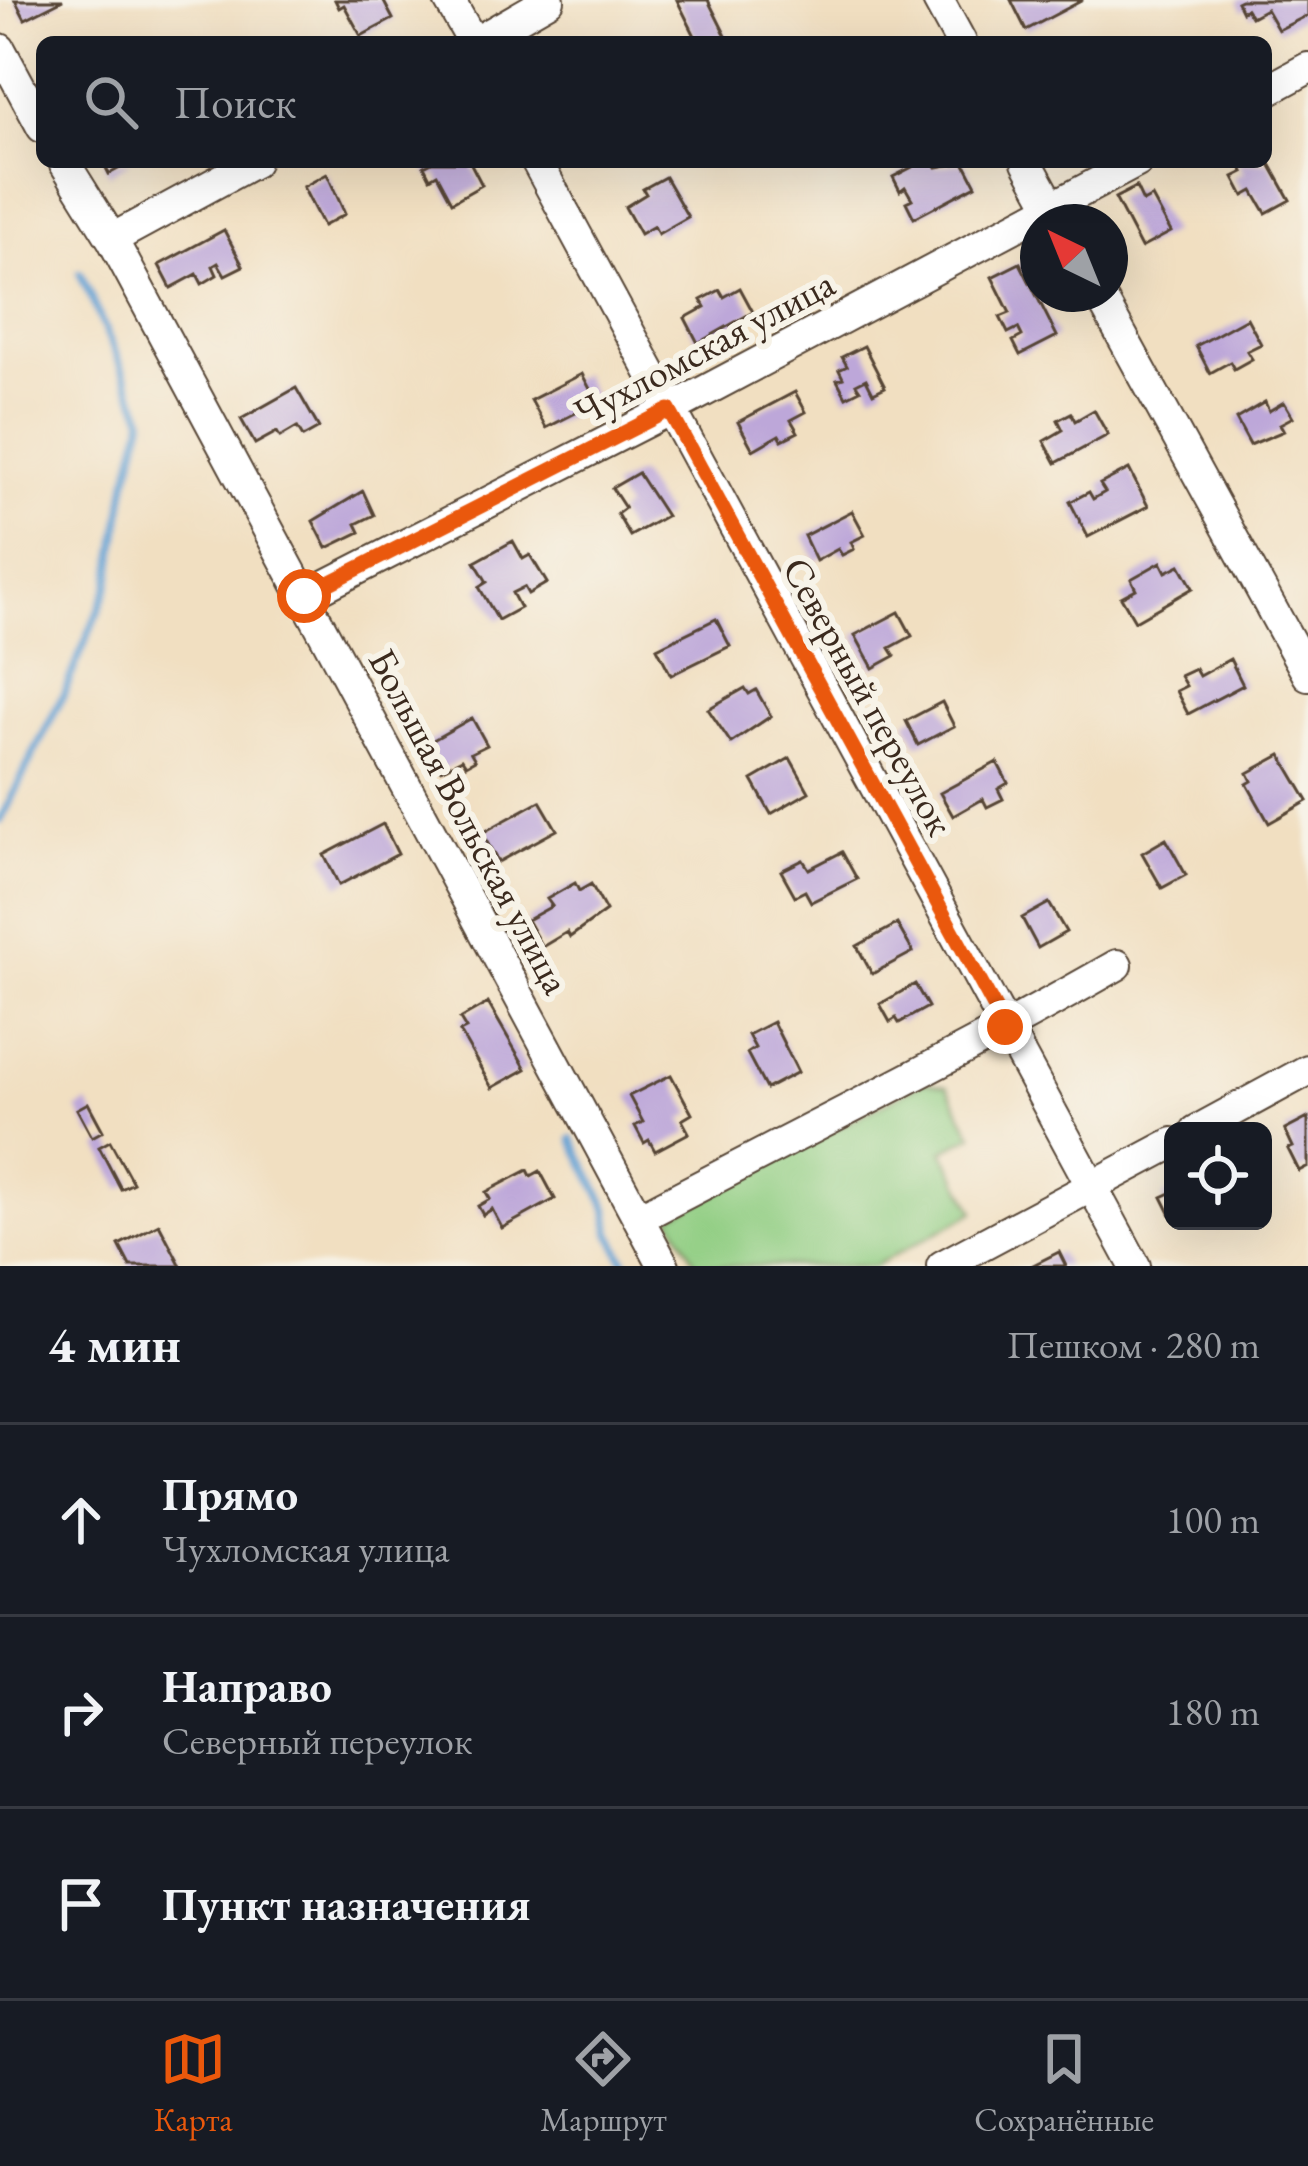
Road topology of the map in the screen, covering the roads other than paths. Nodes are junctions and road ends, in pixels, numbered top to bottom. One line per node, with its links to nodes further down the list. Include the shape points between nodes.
1 (449, 0): 4 (street)
2 (548, 0): 5 (street)
3 (938, 0): 6 (street)
4 (471, 36)
5 (485, 36)
6 (959, 36)
7 (0, 49): 10 (street)
8 (1308, 68): 9 (street)
9 (1272, 88)
10 (36, 116)
11 (68, 168): 19 (street, Большая Вольская улица)
12 (243, 168): 19 (street)
13 (540, 168): 21 (street, Северный переулок)
14 (1030, 168): 16 (street)
15 (1127, 168): 17 (street, Чухломская улица)
16 (1050, 204)
17 (1073, 204)
18 (1020, 233): 21 (street, Чухломская улица)
19 (112, 239): 22 (street, Большая Вольская улица)
20 (1109, 312): 23 (street)
21 (669, 410): 22 (street, Чухломская улица); 25 (street, Северный переулок)
22 (304, 596): 30 (street, Большая Вольская улица)
23 (1308, 675)
24 (1117, 965): 25 (street)
25 (1005, 1027): 29 (street, Северный переулок); 30 (street)
26 (1308, 1070): 27 (street)
27 (1213, 1122)
28 (1164, 1149): 29 (street)
29 (1093, 1187): 32 (street); 33 (street, Северный переулок)
30 (639, 1218): 31 (street, Большая Вольская улица)
31 (664, 1266)
32 (942, 1266)
33 (1135, 1266)

